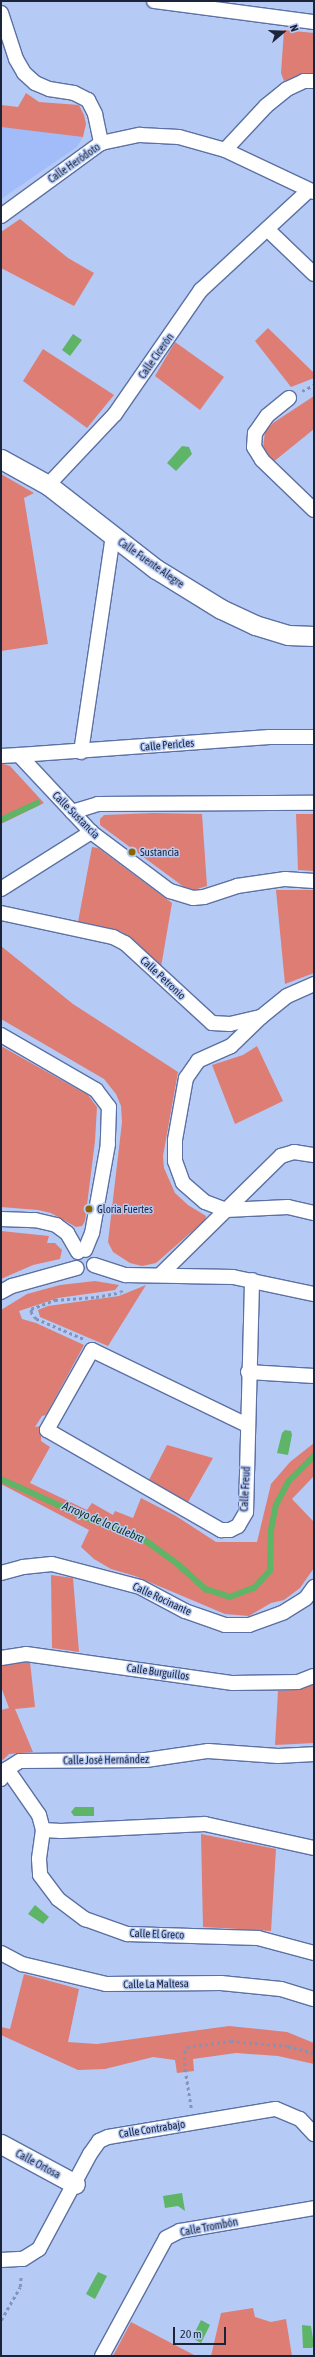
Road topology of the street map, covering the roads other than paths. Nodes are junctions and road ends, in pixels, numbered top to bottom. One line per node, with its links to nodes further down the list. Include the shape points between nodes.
1 (154, 1): 3 (street)
2 (1, 13): 5 (street, via 16,59 24,73 35,83 49,89 74,93 88,100 95,114)
3 (314, 22)
4 (314, 81): 6 (street, via 304,81 288,89 266,106)
5 (101, 143): 6 (street, Calle Heródoto, via 140,135 179,137); 8 (street, Calle Heródoto)
6 (225, 150): 7 (street, Calle Heródoto)
7 (311, 191): 9 (street, Calle Cicerón)
8 (1, 216)
9 (267, 230): 10 (street); 13 (street, Calle Cicerón, via 201,290 115,414)
10 (314, 274)
11 (289, 398): 14 (street, via 267,416 259,427 255,433 254,447 262,460)
12 (1, 459): 13 (street, Calle Fuente Alegre)
13 (48, 485): 15 (street, Calle Fuente Alegre)
14 (314, 510)
15 (112, 536): 16 (street, Calle Fuente Alegre, via 156,569 221,609 255,625 288,636); 18 (street)
16 (314, 636)
17 (314, 737): 18 (street, Calle Pericles, via 269,737)
18 (81, 752): 19 (street, Calle Pericles)
19 (19, 755): 20 (street); 22 (street, Calle Sustancia)
20 (1, 756)
21 (314, 804): 22 (street, via 98,804)
22 (72, 812): 23 (street, Calle Sustancia)
23 (91, 832): 24 (street, Calle Sustancia, via 170,891 193,898 214,895 237,886 286,879); 25 (street)
24 (314, 881)
25 (1, 888)
26 (1, 913): 28 (street, Calle Petronio, via 113,937 125,943 212,1023 230,1024)
27 (314, 984): 28 (street, Calle Petronio, via 287,996)
28 (262, 1017): 31 (street, via 231,1046 198,1061 186,1078 175,1140 175,1161 183,1184 205,1202)
29 (1, 1035): 34 (street, via 96,1090 109,1107 108,1144 92,1233)
30 (314, 1155): 31 (street, via 294,1152 281,1156)
31 (226, 1210): 32 (street, via 288,1207); 37 (street)
32 (314, 1213)
33 (1, 1219): 34 (street, via 35,1220 56,1225 67,1233)
34 (81, 1251): 35 (street, via 94,1255); 36 (street, via 74,1258)
35 (94, 1265): 36 (street, via 86,1271); 37 (street, via 125,1275)
36 (77, 1268): 39 (street, via 12,1286)
37 (160, 1275): 38 (street)
38 (252, 1280): 40 (street); 41 (street, Calle Freud)
39 (1, 1292)
40 (314, 1294)
41 (248, 1372): 42 (street); 43 (street, Calle Freud)
42 (314, 1376)
43 (247, 1425): 43 (street, Calle Freud, via 92,1350 47,1430 221,1530 230,1530 238,1526 246,1512)
44 (1, 1573): 45 (street, Calle Rocinante, via 52,1564 140,1587 185,1611 225,1625 249,1626 284,1612)
45 (311, 1595)
46 (1, 1658): 47 (street, Calle Burguillos, via 26,1654 233,1683 298,1682)
47 (314, 1676)
48 (314, 1754): 49 (street, Calle José Hernández, via 278,1756 208,1750 146,1760 20,1761)
49 (4, 1774): 50 (street, Calle El Greco, via 39,1815)
50 (43, 1830): 51 (street, via 205,1824); 52 (street, Calle El Greco, via 39,1859 40,1875 58,1899 85,1919 127,1934 258,1938)
51 (314, 1848)
52 (314, 1952)
53 (1, 1953): 54 (street, Calle La Maltesa, via 22,1964 106,1984 221,1983 281,1989)
54 (314, 1999)
55 (314, 2134): 57 (street, Calle Contrabajo, via 300,2119 276,2109 115,2134 99,2141)
56 (1, 2144): 57 (street, Calle Ortosa)
57 (75, 2184): 59 (street, Calle Contrabajo, via 39,2249 23,2259)
58 (314, 2208): 60 (street, Calle Trombón, via 180,2231 166,2238)
59 (1, 2260)
60 (102, 2356)

